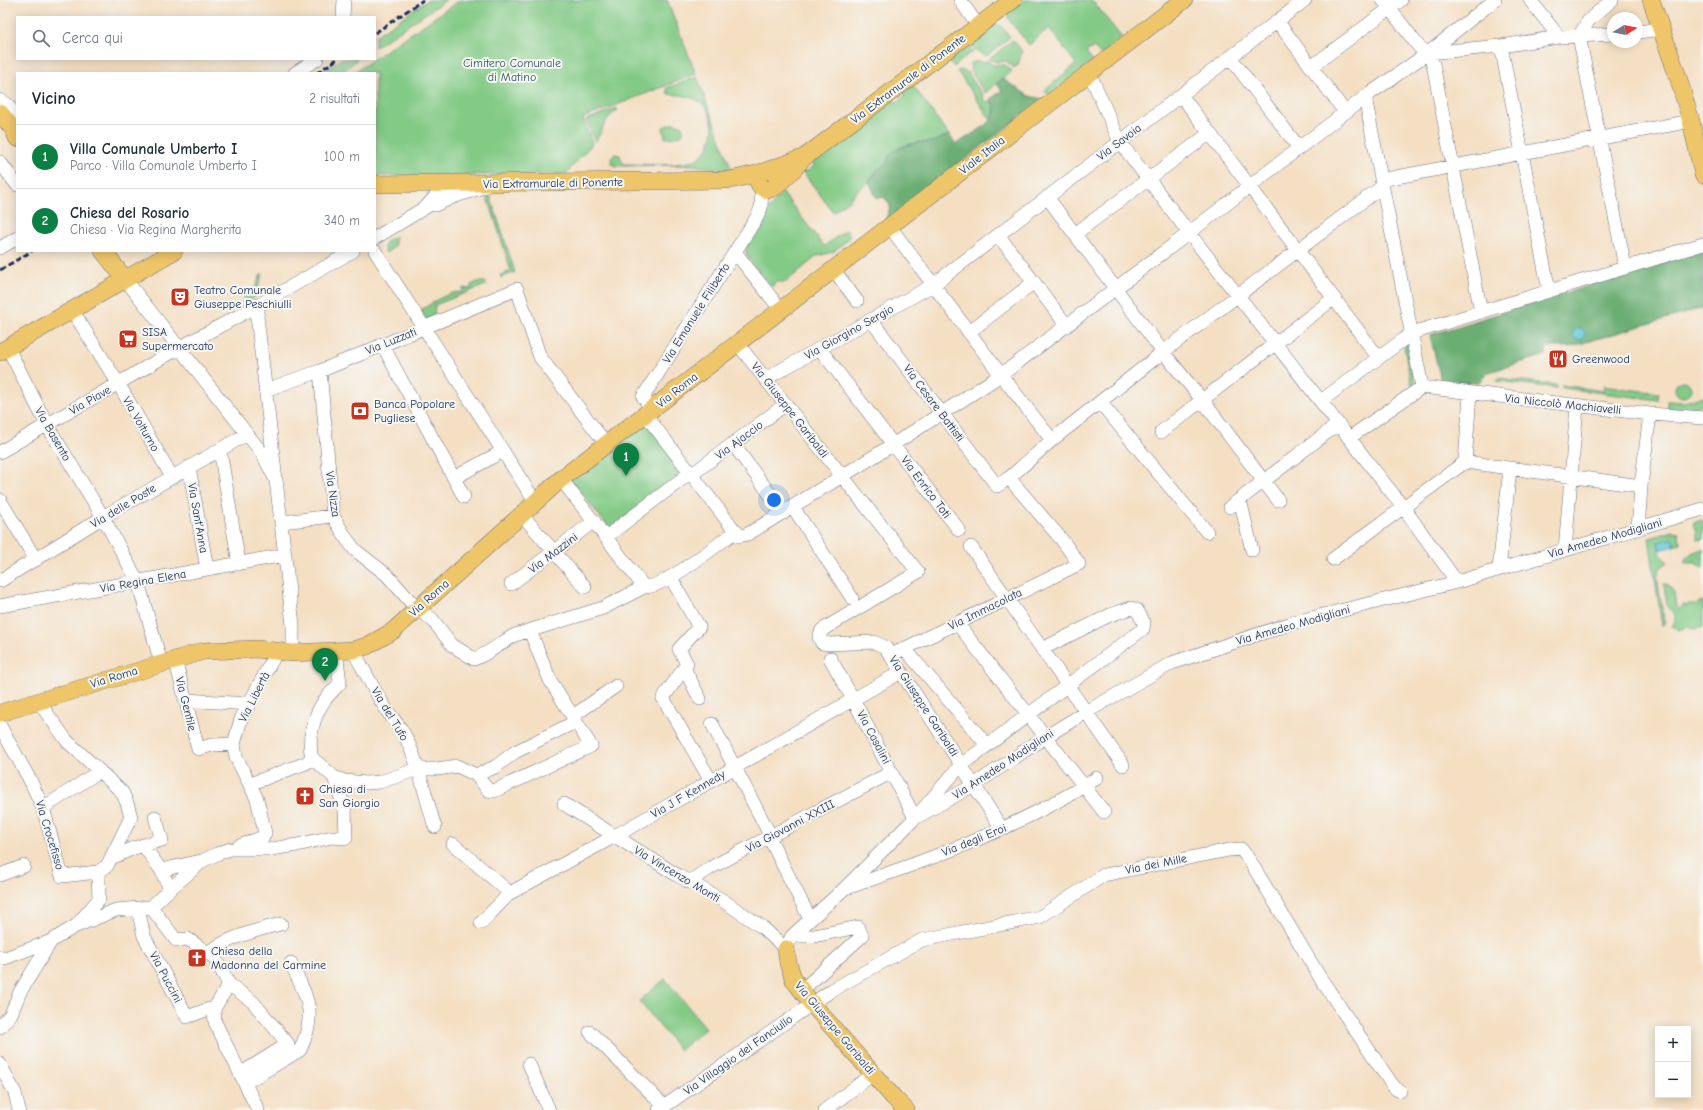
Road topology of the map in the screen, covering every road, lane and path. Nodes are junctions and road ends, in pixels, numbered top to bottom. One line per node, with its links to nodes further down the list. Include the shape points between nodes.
1 (344, 0): 12 (street)
2 (960, 0): 14 (street)
3 (1014, 0): 14 (main road, Via Extramurale di Ponente)
4 (1184, 0): 26 (main road, Viale Italia)
5 (1305, 0): 13 (street, Via Savoia)
6 (1401, 0): 11 (street)
7 (1495, 0): 21 (street)
8 (1530, 0): 19 (street)
9 (1612, 0): 18 (street, via 1589,20)
10 (1651, 0): 15 (main road)
11 (1387, 4): 21 (street, via 1419,47); 24 (street)
12 (343, 16)
13 (1277, 21): 22 (street, Via Savoia); 24 (street)
14 (978, 26): 46 (main road, Via Extramurale di Ponente, via 802,159 794,169)
15 (1661, 29): 16 (street); 33 (main road)
16 (1643, 31)
17 (1607, 34): 18 (street)
18 (1579, 36): 19 (street); 37 (street)
19 (1560, 37): 20 (street)
20 (1501, 46): 21 (street); 41 (street)
21 (1428, 53): 28 (street); 43 (street, via 1433,64)
22 (1230, 57): 27 (street, Via Savoia); 40 (street)
23 (315, 60): 25 (street)
24 (1311, 67): 30 (street)
25 (296, 72)
26 (1089, 72): 39 (street); 53 (main road, Viale Italia)
27 (1181, 95): 35 (street); 39 (street, Via Savoia)
28 (1365, 96): 30 (street); 47 (street)
29 (0, 100): 32 (street, via 7,104)
30 (1345, 112): 40 (street)
31 (0, 113): 36 (main road)
32 (16, 116)
33 (1691, 121): 37 (street); 44 (main road)
34 (0, 127): 38 (main road)
35 (1210, 133): 45 (street); 50 (street)
36 (16, 135)
37 (1600, 139): 41 (street); 67 (street)
38 (16, 142)
39 (1120, 142): 45 (street); 52 (street, Via Savoia)
40 (1299, 148): 50 (street)
41 (1522, 153): 43 (street); 73 (street)
42 (0, 162): 48 (street)
43 (1453, 166): 47 (street); 80 (street)
44 (1703, 175)
45 (1149, 178): 54 (street); 55 (street)
46 (766, 181): 51 (main road, Via Extramurale di Ponente, via 495,184); 66 (street, Via Emanuele Filiberto, via 775,192)
47 (1382, 183): 61 (street); 85 (street)
48 (16, 184)
49 (376, 184): 51 (main road, Via Extramurale di Ponente)
50 (1250, 186): 54 (street); 61 (street)
51 (460, 188): 57 (street, via 434,198 426,207)
52 (1046, 197): 55 (street); 56 (street, Via Savoia)
53 (890, 227): 68 (main road, Viale Italia); 71 (street)
54 (1189, 233): 72 (street); 74 (street)
55 (1076, 234): 72 (street)
56 (998, 235): 70 (street); 71 (street, Via Savoia)
57 (376, 237)
58 (16, 239): 60 (street)
59 (1703, 244): 67 (street)
60 (0, 248)
61 (1298, 249): 74 (street); 75 (street)
62 (104, 252): 69 (main road)
63 (172, 252): 69 (main road)
64 (351, 252): 77 (street, Via Piave)
65 (376, 252): 83 (street)
66 (735, 252): 79 (street); 106 (street, Via Emanuele Filiberto, via 643,397)
67 (1625, 267): 73 (street)
68 (834, 270): 76 (street); 79 (main road, Viale Italia)
69 (125, 279): 78 (main road); 89 (street)
70 (1034, 282): 82 (street); 84 (street)
71 (933, 285): 81 (street, Via Giorgino Sergio); 84 (street)
72 (1116, 289): 82 (street); 92 (street)
73 (1549, 292): 80 (street)
74 (1239, 296): 87 (street); 92 (street)
75 (1334, 298): 87 (street); 93 (street)
76 (857, 301)
77 (259, 305): 89 (street, Via Piave); 99 (street, via 257,316)
78 (72, 310): 91 (main road); 97 (street, Via Volturno)
79 (781, 310): 86 (main road, Via Roma)
80 (1481, 312): 85 (street)
81 (871, 320): 90 (street, Via Giorgino Sergio); 107 (street, Via Cesare Battisti)
82 (1067, 326): 95 (street)
83 (423, 328): 88 (street, Via Luzzati); 117 (street, Via Luzzati, via 517,289 540,357); 121 (street)
84 (969, 332): 95 (street)
85 (1412, 333): 93 (street); 98 (street)
86 (738, 343): 96 (street, Via Giuseppe Garibaldi); 106 (main road, Via Roma)
87 (1276, 343): 101 (street); 102 (street)
88 (382, 344): 94 (street, Via Luzzati); 130 (street)
89 (180, 348): 97 (street, Via Piave); 114 (street)
90 (820, 349): 96 (street, Via Giorgino Sergio); 119 (street, Via Enrico Toti)
91 (4, 350): 110 (street, Via Basento)
92 (1163, 352): 101 (street); 103 (street)
93 (1378, 357): 102 (street)
94 (320, 371): 99 (street, Via Luzzati); 144 (street, Via Nizza)
95 (1001, 375): 107 (street); 116 (street)
96 (765, 379): 104 (street, Via Giuseppe Garibaldi)
97 (118, 383): 110 (street, Via Piave); 128 (street, Via Volturno)
98 (1422, 387): 100 (street, Via Niccolò Machiavelli); 115 (street)
99 (265, 390): 112 (street)
100 (1470, 394): 105 (street, Via Niccolò Machiavelli); 123 (street)
101 (1203, 401): 113 (street); 134 (street)
102 (1321, 401): 111 (street)
103 (1100, 402): 116 (street); 151 (street)
104 (786, 404): 118 (street, Via Ajaccio); 127 (street, Via Giuseppe Garibaldi)
105 (1577, 406): 108 (street, Via Niccolò Machiavelli); 129 (street)
106 (649, 412): 117 (main road, Via Roma); 126 (street)
107 (942, 414): 119 (street); 131 (street, Via Cesare Battisti, via 997,486)
108 (1650, 414): 109 (street, Via Niccolò Machiavelli); 135 (street)
109 (1703, 418)
110 (47, 424): 122 (street, Via Piave); 145 (street, Via Basento)
111 (1338, 424): 115 (street); 134 (street)
112 (271, 431): 114 (street, Via delle Poste, via 261,438); 133 (street)
113 (1161, 432)
114 (248, 436): 120 (street, Via delle Poste); 133 (street, via 262,453)
115 (1349, 438): 140 (street)
116 (1052, 440): 131 (street)
117 (606, 444): 132 (main road, Via Roma)
118 (734, 444): 126 (street, Via Ajaccio); 142 (street)
119 (894, 444): 127 (street); 149 (street, Via Enrico Toti)
120 (220, 450): 124 (street, Via delle Poste); 160 (street)
121 (503, 451): 130 (street); 139 (street)
122 (0, 452)
123 (1465, 462): 125 (street); 140 (street)
124 (190, 467): 128 (street, Via delle Poste); 161 (street, Via Sant'Anna)
125 (1510, 469): 129 (street); 162 (street)
126 (690, 473): 150 (street); 152 (street, Via Ajaccio)
127 (843, 476): 142 (street); 180 (street, Via Giuseppe Garibaldi, via 918,572 822,630 819,637 822,643 829,644 874,642 885,647)
128 (172, 477): 145 (street, Via delle Poste)
129 (1571, 477): 135 (street); 155 (street)
130 (454, 478): 136 (street)
131 (1009, 478): 171 (street, Via Immacolata, via 1079,564)
132 (561, 479): 139 (main road, Via Roma); 146 (street)
133 (276, 480): 147 (street)
134 (1263, 482): 138 (street); 154 (street, via 1235,503)
135 (1641, 486): 148 (street)
136 (464, 497)
137 (0, 500): 159 (street)
138 (1278, 500)
139 (536, 503): 143 (main road, Via Roma)
140 (1403, 507): 158 (street); 166 (street)
141 (1703, 509): 148 (street, Via Amedeo Modigliani)
142 (788, 510): 150 (street, via 748,534 739,536); 170 (street)
143 (522, 515): 156 (street); 173 (main road, Via Roma)
144 (333, 516): 147 (street); 173 (street, Via Nizza, via 355,550 388,575)
145 (103, 517): 159 (street, Via delle Poste); 165 (street, Via Basento)
146 (594, 521): 152 (street); 156 (street, Via Mazzini)
147 (282, 522): 157 (street)
148 (1638, 529): 155 (street, Via Amedeo Modigliani)
149 (958, 530)
150 (736, 531): 163 (street)
151 (1207, 532)
152 (606, 537): 169 (street)
153 (971, 547): 171 (street)
154 (1252, 550)
155 (1565, 550): 162 (street, Via Amedeo Modigliani)
156 (554, 552): 167 (street, Via Mazzini); 168 (street)
157 (285, 555): 160 (street, Via Regina Elena); 179 (street, via 293,625)
158 (1333, 559)
159 (36, 560): 164 (street, Via delle Poste)
160 (239, 564): 161 (street, Via Regina Elena)
161 (208, 569): 165 (street, Via Regina Elena)
162 (1499, 569): 166 (street, Via Amedeo Modigliani)
163 (670, 578): 169 (street, via 649,588); 183 (street, via 699,627 679,649 687,664)
164 (0, 581)
165 (138, 582): 172 (street, Via Regina Elena); 182 (street, Via Gentile)
166 (1457, 582): 193 (street, Via Amedeo Modigliani, via 1295,622 1172,663)
167 (511, 584)
168 (584, 587)
169 (644, 587): 175 (street, via 603,608)
170 (852, 598)
171 (1006, 599): 174 (street, Via Immacolata); 177 (street)
172 (0, 606)
173 (417, 609): 175 (street, Via Nizza, via 432,619 452,645 474,659 502,642); 178 (main road, Via Roma, via 393,631 367,646)
174 (957, 623): 176 (street, Via Immacolata); 194 (street)
175 (530, 631): 195 (street, via 550,680)
176 (904, 648): 180 (street, Via Immacolata); 200 (street)
177 (1042, 649): 185 (street); 185 (street, via 1110,615 1131,608 1137,610 1144,624 1143,629)
178 (345, 650): 179 (main road, Via Roma); 201 (street, via 340,683 324,701 313,726 310,749); 205 (street, Via del Tufo, via 403,732)
179 (285, 652): 182 (main road, Via Roma, via 257,649 204,651); 191 (street, Via Libertà)
180 (891, 655): 184 (street, Via Giuseppe Garibaldi)
181 (830, 658): 187 (street, Via Casalini)
182 (168, 661): 189 (street, Via Gentile); 190 (main road, Via Roma)
183 (684, 668): 188 (street); 211 (street, via 663,698)
184 (901, 672): 187 (street, Via J F Kennedy); 202 (street, Via Giuseppe Garibaldi)
185 (1067, 685): 193 (street); 194 (street)
186 (616, 686): 195 (street)
187 (853, 698): 204 (street, Via J F Kennedy); 207 (street, Via Casalini)
188 (700, 699)
189 (186, 700): 191 (street); 199 (street, Via Gentile, via 198,749 212,745)
190 (38, 701): 192 (main road, Via Roma); 206 (street, via 67,741)
191 (248, 704): 199 (street, Via Libertà)
192 (2, 709)
193 (1086, 712): 198 (street, Via Amedeo Modigliani); 203 (street)
194 (1028, 715): 198 (street); 200 (street)
195 (574, 719): 208 (street); 208 (street, via 591,746 494,791 488,790)
196 (712, 724): 204 (street)
197 (0, 726): 216 (street, Via Crocefisso)
198 (1045, 737): 213 (street, Via Amedeo Modigliani); 214 (street)
199 (234, 744): 212 (street, via 236,757)
200 (987, 745): 202 (street)
201 (312, 758): 209 (street); 212 (street, via 306,763)
202 (961, 765): 213 (street); 219 (street, Via Giuseppe Garibaldi)
203 (1123, 765)
204 (734, 767): 211 (street, Via J F Kennedy); 223 (street, via 767,828)
205 (418, 769): 208 (street, via 457,766); 209 (street, via 380,782 345,781); 220 (street, Via del Tufo)
206 (100, 771): 216 (street); 227 (street, via 122,792 131,817)
207 (892, 772): 219 (street, Via Casalini); 223 (street, Via Giovanni XXIII)
208 (476, 775)
209 (334, 777): 226 (street, via 345,810 346,838 332,838 271,849)
210 (1097, 778): 214 (street, Via degli Eroi)
211 (710, 781): 222 (street, Via J F Kennedy)
212 (250, 784): 226 (street, via 257,799 265,833 263,837)
213 (974, 785): 219 (street, Via Amedeo Modigliani); 221 (street)
214 (1084, 787): 217 (street); 221 (street, Via degli Eroi)
215 (564, 804): 222 (street, Via Vincenzo Monti)
216 (43, 808): 231 (street, Via Crocefisso, via 62,876)
217 (1104, 812)
218 (155, 817): 225 (street, via 162,840)
219 (915, 818): 234 (street, Via Giuseppe Garibaldi)
220 (435, 827)
221 (1002, 829): 234 (street, Via degli Eroi)
222 (614, 836): 233 (street, Via Vincenzo Monti); 236 (street, Via J F Kennedy)
223 (769, 838): 233 (street, Via Giovanni XXIII, via 710,868); 238 (street)
224 (453, 844): 236 (street)
225 (144, 845): 227 (street); 230 (street)
226 (230, 849): 228 (street)
227 (110, 858): 231 (street, via 107,866)
228 (204, 860): 230 (street); 235 (street)
229 (24, 866): 232 (street)
230 (161, 870): 235 (street)
231 (98, 872): 241 (street, via 99,898)
232 (0, 875)
233 (689, 882): 243 (street, Via Vincenzo Monti)
234 (845, 888): 238 (street, Via Giuseppe Garibaldi)
235 (170, 889): 237 (street)
236 (510, 893): 239 (street, Via J F Kennedy)
237 (144, 908): 241 (street, via 116,910); 244 (street, via 176,940 188,939); 250 (street, Via Puccini, via 144,936 187,1017)
238 (810, 919): 243 (street, Via Giuseppe Garibaldi)
239 (481, 923)
240 (281, 924): 244 (street, via 216,946)
241 (74, 927): 242 (street)
242 (51, 941): 245 (street, via 5,958); 251 (street, via 20,992 11,1014)
243 (789, 942): 248 (main road, Via Giuseppe Garibaldi, via 788,963 794,980); 248 (street, via 858,927 862,936)
244 (209, 952): 247 (street)
245 (0, 957)
246 (291, 963): 256 (street, via 310,1007 310,1022 305,1041 300,1050)
247 (229, 984): 250 (street); 256 (street, via 253,1002 288,1044)
248 (802, 990): 249 (main road, Via Giuseppe Garibaldi)
249 (812, 1004): 255 (main road, Via Giuseppe Garibaldi); 257 (street, Via dei Mille, via 832,990 922,940 1040,916 1104,874 1241,849 1322,979 1391,1083); 258 (street, Via Villaggio del Fanciullo)
250 (214, 1009): 256 (street, via 215,1022)
251 (0, 1027)
252 (590, 1032): 258 (street, Via Villaggio del Fanciullo)
253 (0, 1064): 259 (street, via 15,1093)
254 (529, 1064): 261 (street)
255 (873, 1074): 262 (street); 263 (main road, Via Giuseppe Garibaldi)
256 (242, 1078): 260 (street)
257 (1400, 1091)
258 (661, 1108)
259 (19, 1110)
260 (258, 1110)
261 (550, 1110)
262 (825, 1110)
263 (906, 1110)

